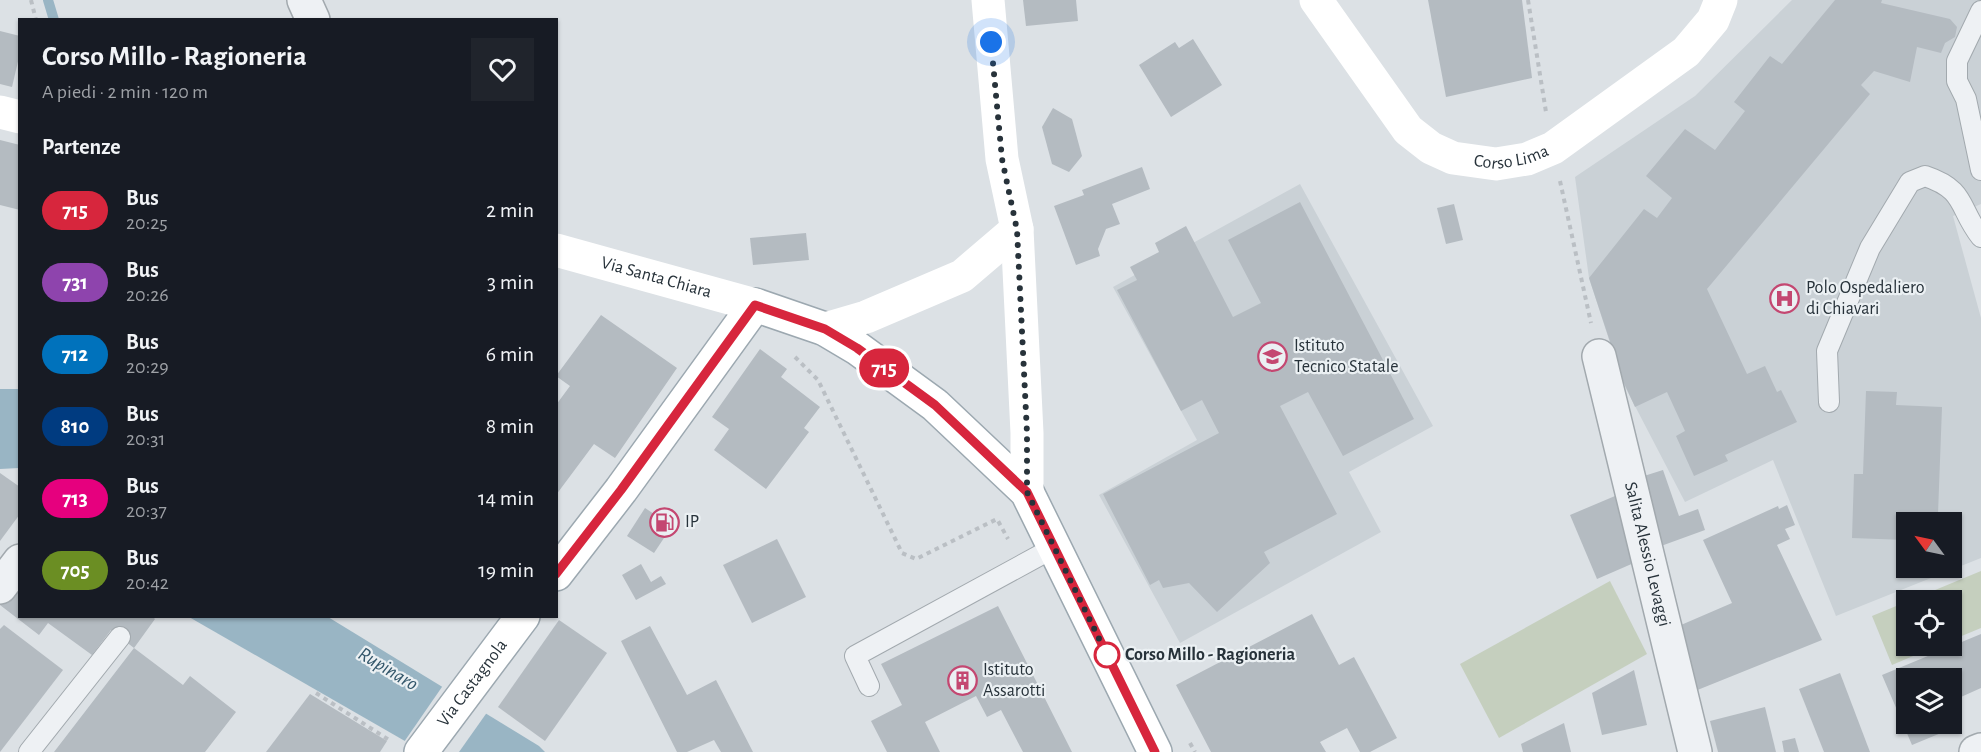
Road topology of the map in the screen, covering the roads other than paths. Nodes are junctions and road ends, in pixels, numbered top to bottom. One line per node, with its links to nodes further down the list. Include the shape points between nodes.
1 (304, 0): 6 (street)
2 (988, 0): 10 (main road, via 1002,159)
3 (1316, 0): 4 (main road, Corso Lima, via 1408,130 1431,148 1453,158 1496,164 1527,159 1553,148 1686,52 1713,20)
4 (1721, 0)
5 (1981, 11): 9 (lane, via 1957,61 1957,81 1966,99)
6 (312, 18)
7 (0, 112): 8 (main road)
8 (18, 116)
9 (1981, 170)
10 (1017, 230): 14 (main road, via 962,276 866,317); 17 (main road)
11 (1981, 237): 16 (lane, via 1962,202 1946,183 1925,176 1911,182 1870,248 1827,351)
12 (558, 251): 13 (main road, Via Santa Chiara)
13 (755, 305): 14 (main road, Via Santa Chiara); 20 (main road)
14 (825, 329): 17 (main road, Via Santa Chiara, via 935,405)
15 (1599, 356): 29 (street, Salita Alessio Levaggi)
16 (1829, 402)
17 (1027, 492): 18 (main road)
18 (1049, 535): 24 (lane, via 855,656); 28 (main road)
19 (18, 564): 21 (street)
20 (558, 571)
21 (0, 587)
22 (521, 618): 25 (main road, Via Castagnola, via 464,693)
23 (120, 637): 27 (lane)
24 (869, 686)
25 (410, 749)
26 (1981, 750): 30 (street)
27 (29, 752)
28 (1155, 752)
29 (1695, 752)
30 (1976, 752)

